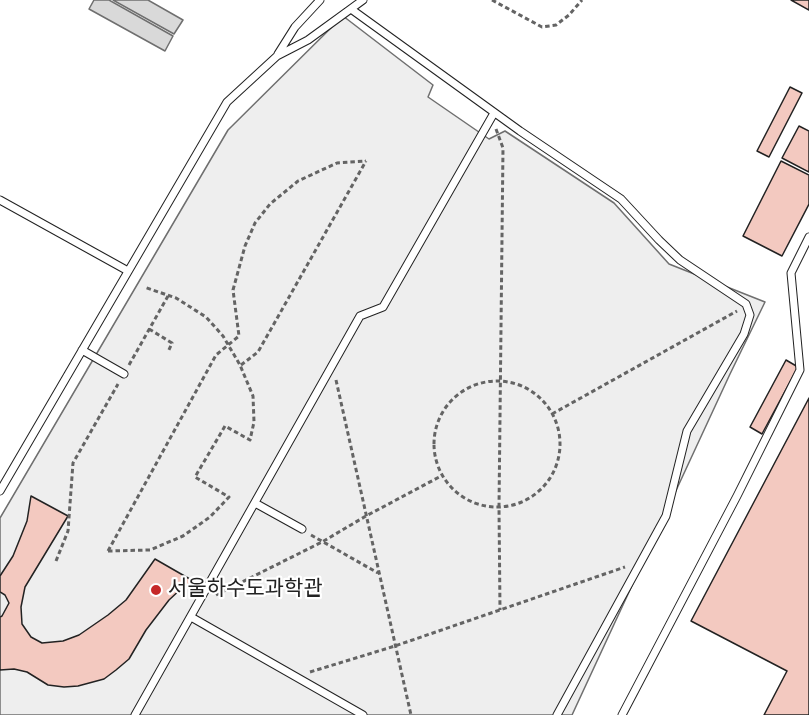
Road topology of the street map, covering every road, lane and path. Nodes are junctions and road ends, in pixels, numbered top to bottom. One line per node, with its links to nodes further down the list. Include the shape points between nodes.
1 (320, 0): 6 (lane, via 295,27)
2 (363, 0): 5 (lane)
3 (492, 0): 4 (path, via 542,27 556,25)
4 (582, 0)
5 (351, 9): 6 (lane, via 308,40); 7 (lane)
6 (277, 56): 10 (lane, via 227,102)
7 (494, 113): 13 (lane, via 621,199 680,260); 18 (lane, via 383,307 360,316); 21 (path, via 503,148)
8 (0, 200): 10 (lane)
9 (809, 237): 42 (lane, via 791,273 800,370)
10 (128, 271): 16 (lane)
11 (144, 287): 12 (path)
12 (168, 296): 14 (path); 15 (path, via 206,317)
13 (747, 307): 22 (path); 31 (lane, via 750,315 744,334 687,431 666,516)
14 (149, 329): 17 (path, via 172,343); 20 (path)
15 (228, 344): 19 (path); 19 (path, via 239,336 233,290 244,246 255,223 270,204 298,181 337,163 366,160 258,352); 19 (path, via 216,355 108,551 150,550 183,536 229,497 195,477 225,426 250,440 253,396)
16 (82, 350): 20 (lane); 24 (lane)
17 (168, 352)
18 (332, 364): 25 (lane); 27 (path)
19 (240, 365)
20 (124, 374): 30 (path, via 73,463 68,531)
21 (500, 381): 22 (path, via 521,385 539,397); 23 (path, via 480,382 461,391 447,405 437,423 433,443 436,463); 26 (path)
22 (552, 414): 26 (path, via 559,434 559,455 552,475 538,492 520,503)
23 (443, 475): 26 (path, via 460,495 478,504); 27 (path)
24 (0, 491)
25 (255, 503): 28 (lane); 33 (lane)
26 (499, 507): 34 (path)
27 (366, 516): 29 (path); 32 (path)
28 (302, 529): 29 (path)
29 (322, 542): 32 (path); 33 (path)
30 (56, 561)
31 (641, 561): 34 (path); 41 (lane)
32 (379, 573): 36 (path)
33 (198, 604): 35 (lane)
34 (500, 610): 36 (path)
35 (191, 617): 37 (lane); 38 (lane)
36 (395, 646): 37 (path); 40 (path)
37 (296, 676): 39 (lane)
38 (135, 715)
39 (363, 715)
40 (411, 715)
41 (557, 715)
42 (622, 715)

